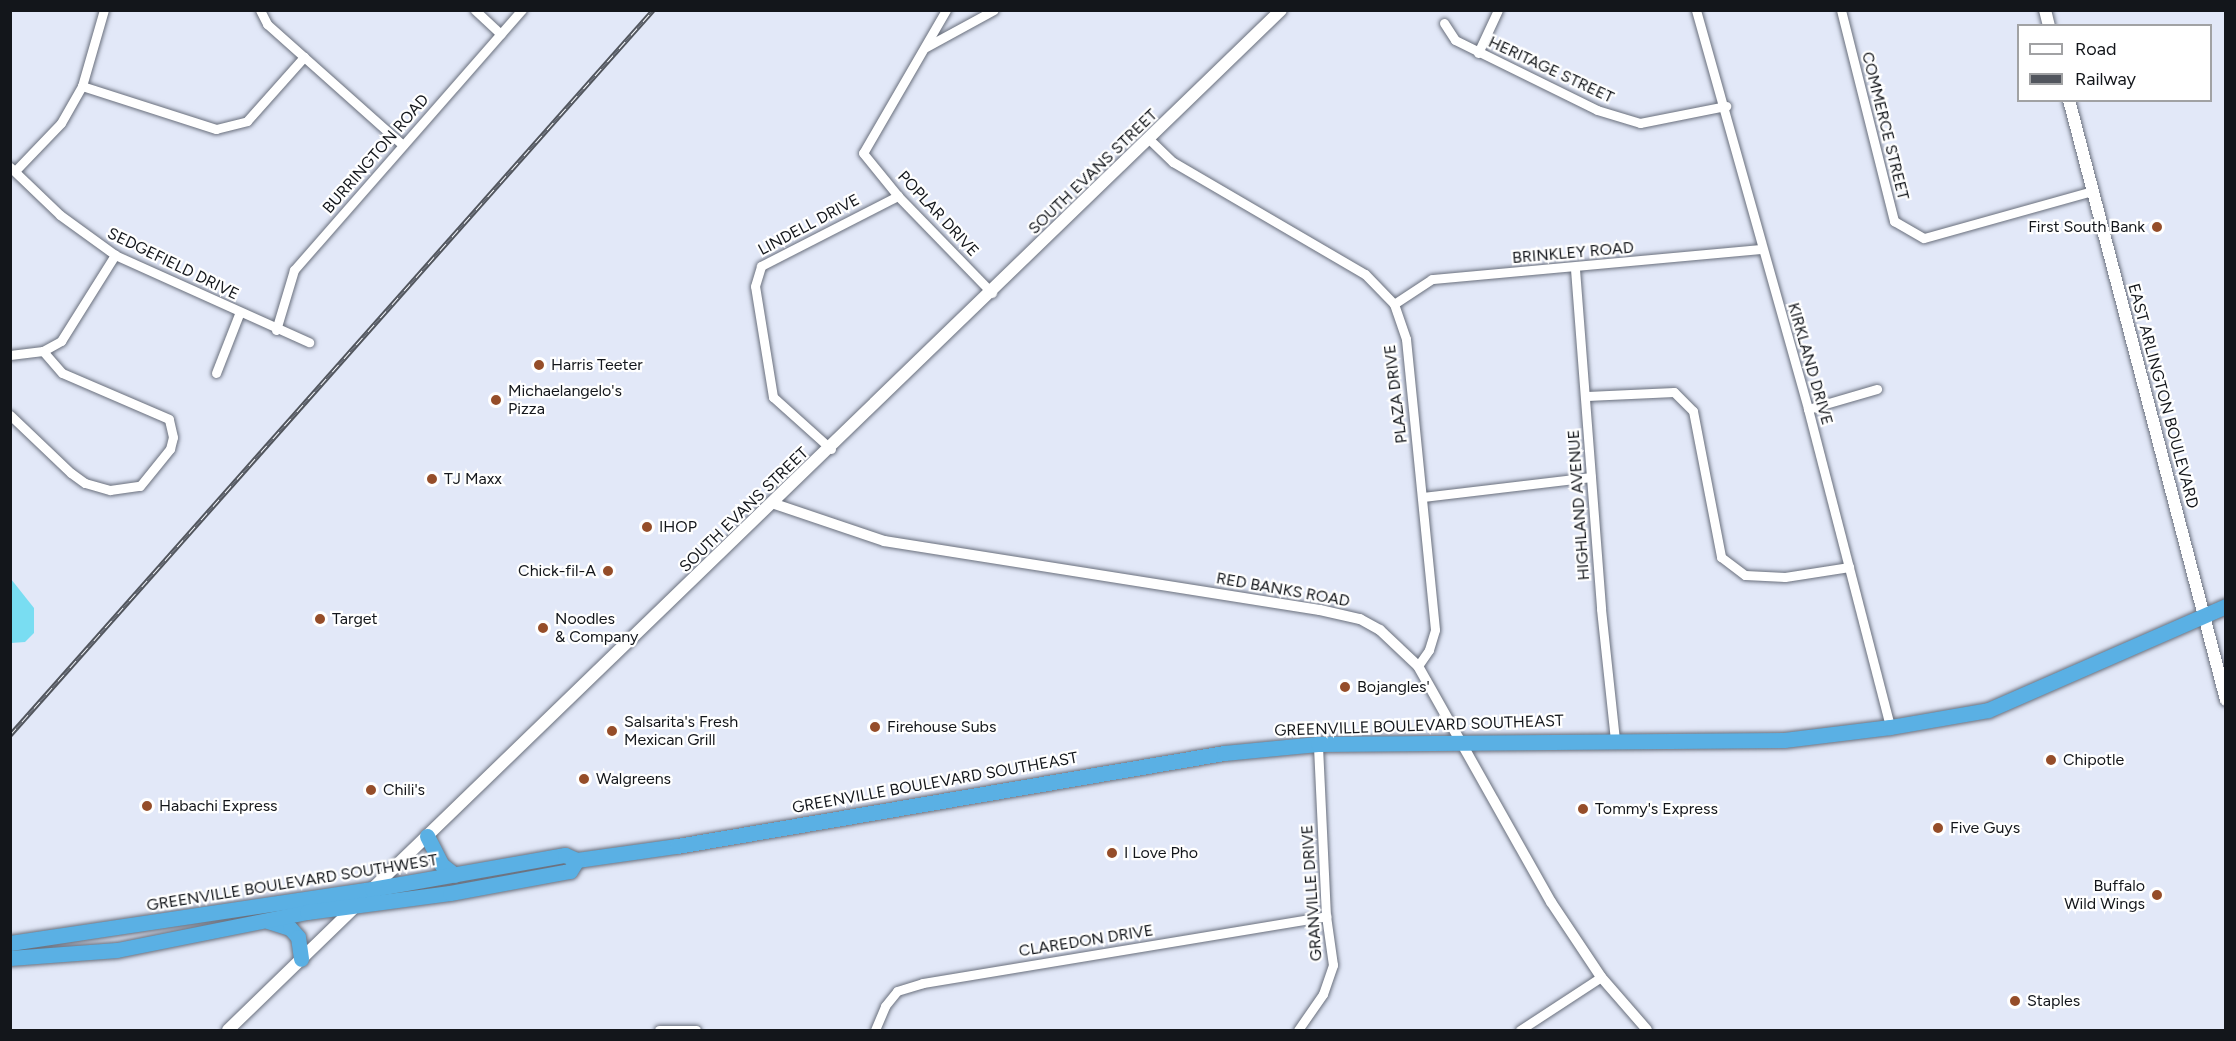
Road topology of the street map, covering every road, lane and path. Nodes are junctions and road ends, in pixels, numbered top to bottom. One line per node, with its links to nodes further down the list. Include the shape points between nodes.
1 (104, 10): 16 (street)
2 (260, 10): 15 (street, via 267,24)
3 (475, 10): 12 (street)
4 (522, 10): 12 (street, BURRINGTON ROAD)
5 (946, 10): 13 (street)
6 (994, 10): 13 (street)
7 (1498, 10): 14 (street)
8 (1696, 10): 18 (street, KIRKLAND DRIVE)
9 (1841, 10): 22 (street, COMMERCE STREET, via 1894,220 1924,238)
10 (1273, 13): 19 (main road, SOUTH EVANS STREET)
11 (1444, 24): 14 (street, HERITAGE STREET, via 1455,40)
12 (501, 34): 20 (street, BURRINGTON ROAD)
13 (926, 47): 23 (street, POPLAR DRIVE, via 863,153)
14 (1478, 53): 18 (street, HERITAGE STREET, via 1598,110 1640,123)
15 (304, 57): 16 (street, via 247,121 216,129); 20 (street)
16 (82, 86): 21 (street, via 61,123)
17 (2069, 102): 22 (main road, EAST ARLINGTON BOULEVARD)
18 (1726, 106): 24 (street, KIRKLAND DRIVE)
19 (1150, 140): 27 (main road, SOUTH EVANS STREET); 28 (street, PLAZA DRIVE, via 1173,162 1365,274)
20 (403, 145): 30 (street, BURRINGTON ROAD, via 294,270)
21 (13, 169): 25 (street, SEDGEFIELD DRIVE, via 60,215)
22 (2092, 191): 45 (main road, EAST ARLINGTON BOULEVARD)
23 (898, 196): 27 (street, POPLAR DRIVE); 39 (street, LINDELL DRIVE, via 760,266 755,286 773,397)
24 (1762, 249): 26 (street, BRINKLEY ROAD); 37 (street, KIRKLAND DRIVE)
25 (115, 255): 29 (street, SEDGEFIELD DRIVE); 32 (street, via 72,327 61,340)
26 (1575, 269): 28 (street, BRINKLEY ROAD, via 1432,279); 36 (street, HIGHLAND AVENUE)
27 (992, 293): 39 (main road, SOUTH EVANS STREET)
28 (1394, 304): 41 (street, PLAZA DRIVE, via 1406,339)
29 (239, 314): 30 (street, SEDGEFIELD DRIVE); 34 (street)
30 (276, 330): 31 (street, SEDGEFIELD DRIVE)
31 (309, 342)
32 (43, 351): 33 (street); 38 (street, via 62,373 169,419 173,437 170,449 140,486 110,490 86,483 71,473)
33 (10, 355)
34 (216, 373)
35 (1877, 389): 37 (street)
36 (1587, 396): 40 (street, HIGHLAND AVENUE); 43 (street, via 1674,392 1693,411 1721,557 1745,575 1785,577)
37 (1808, 409): 43 (street, KIRKLAND DRIVE)
38 (10, 415)
39 (831, 449): 42 (main road, SOUTH EVANS STREET)
40 (1591, 477): 41 (street); 49 (street, HIGHLAND AVENUE)
41 (1423, 497): 46 (street, PLAZA DRIVE, via 1435,630 1429,650)
42 (775, 504): 46 (street, RED BANKS ROAD, via 884,541 1339,613 1380,630); 52 (main road, SOUTH EVANS STREET)
43 (1849, 567): 48 (street, KIRKLAND DRIVE)
44 (2226, 606): 45 (highway, GREENVILLE BOULEVARD SOUTHEAST)
45 (2204, 616): 47 (main road, EAST ARLINGTON BOULEVARD); 48 (highway, GREENVILLE BOULEVARD SOUTHEAST, via 1988,710)
46 (1418, 666): 50 (street, RED BANKS ROAD)
47 (2226, 700)
48 (1890, 727): 49 (highway, GREENVILLE BOULEVARD SOUTHEAST, via 1784,740)
49 (1616, 739): 50 (highway, GREENVILLE BOULEVARD SOUTHEAST)
50 (1463, 742): 51 (highway, GREENVILLE BOULEVARD SOUTHEAST); 66 (street, RED BANKS ROAD, via 1551,902)
51 (1318, 744): 53 (highway, GREENVILLE BOULEVARD SOUTHEAST, via 1200,756); 57 (street, GRANVILLE DRIVE)
52 (427, 836): 54 (highway, via 441,865); 55 (main road, SOUTH EVANS STREET)
53 (577, 860): 54 (highway, GREENVILLE BOULEVARD SOUTHWEST, via 564,855); 56 (highway, GREENVILLE BOULEVARD SOUTHEAST, via 570,871)
54 (455, 875): 55 (highway, GREENVILLE BOULEVARD SOUTHWEST)
55 (372, 889): 56 (main road, SOUTH EVANS STREET); 59 (highway, GREENVILLE BOULEVARD SOUTHWEST)
56 (355, 906): 58 (highway, GREENVILLE BOULEVARD SOUTHWEST); 65 (main road, SOUTH EVANS STREET)
57 (1326, 916): 70 (street, CLAREDON DRIVE, via 923,983 897,991 885,1006); 71 (street, GRANVILLE DRIVE, via 1333,965 1323,994)
58 (265, 920): 63 (highway, GREENVILLE BOULEVARD SOUTHWEST, via 117,950); 65 (highway, via 290,928 298,937)
59 (101, 931): 60 (highway, GREENVILLE BOULEVARD SOUTHWEST); 63 (highway, via 79,944 51,949)
60 (44, 939): 61 (highway, GREENVILLE BOULEVARD SOUTHWEST); 62 (highway, via 40,947)
61 (10, 943)
62 (10, 952)
63 (45, 957): 64 (highway, GREENVILLE BOULEVARD SOUTHWEST)
64 (10, 958)
65 (301, 959): 67 (main road, SOUTH EVANS STREET)
66 (1600, 976): 72 (street); 73 (street, RED BANKS ROAD)
67 (228, 1030)
68 (659, 1030): 69 (street)
69 (696, 1030)
70 (875, 1030)
71 (1298, 1030)
72 (1520, 1030)
73 (1647, 1030)

